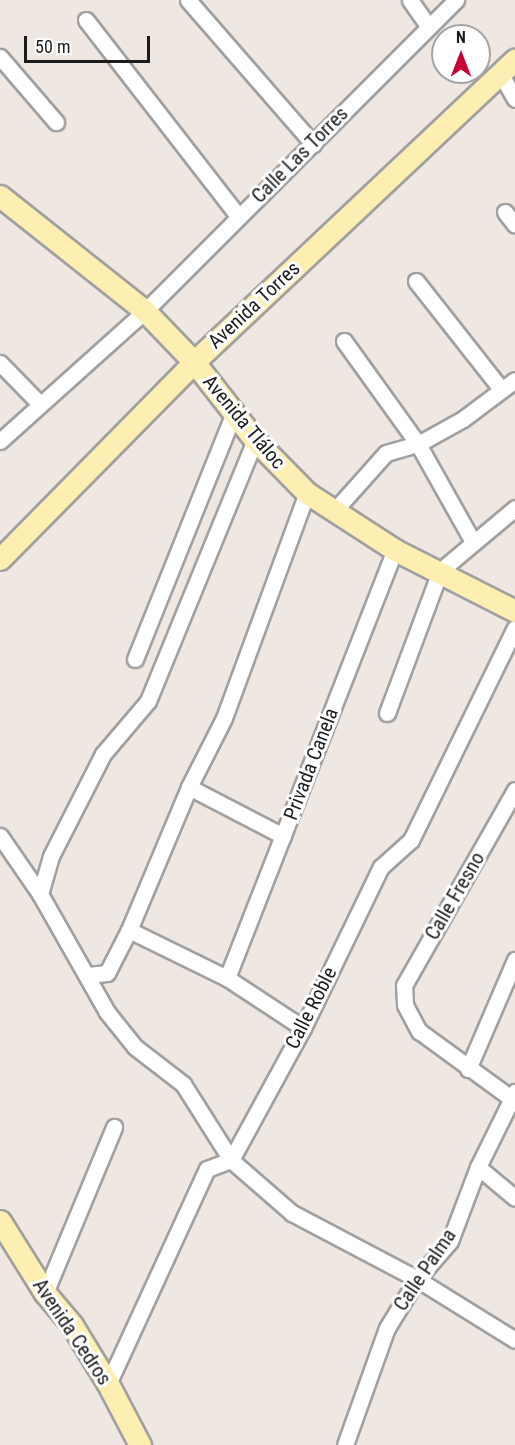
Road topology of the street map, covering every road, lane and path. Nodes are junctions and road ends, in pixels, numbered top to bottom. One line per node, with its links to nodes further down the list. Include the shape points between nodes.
1 (188, 0): 10 (street)
2 (410, 0): 5 (street)
3 (456, 0): 5 (street, Calle Las Torres)
4 (86, 20): 13 (street)
5 (428, 26): 10 (street, Calle Las Torres)
6 (0, 57): 9 (street)
7 (508, 66): 8 (street); 18 (main road, Avenida Torres)
8 (515, 99)
9 (56, 122)
10 (313, 144): 13 (street, Calle Las Torres)
11 (0, 196): 16 (main road, Avenida Tláloc)
12 (505, 212): 14 (street)
13 (238, 216): 16 (street, Calle Las Torres)
14 (515, 225)
15 (416, 281): 21 (street)
16 (145, 311): 18 (main road, Avenida Tláloc); 22 (street, Calle Las Torres)
17 (344, 341): 26 (street)
18 (194, 362): 23 (main road, Avenida Tláloc); 32 (main road, Avenida Torres)
19 (0, 363): 22 (street)
20 (515, 380): 21 (street)
21 (501, 389): 26 (street, via 464,419)
22 (39, 404): 25 (street, Calle Las Torres)
23 (234, 414): 24 (main road, Avenida Tláloc); 36 (street)
24 (255, 440): 27 (main road, Avenida Tláloc); 42 (street, via 148,701 103,754 51,856)
25 (0, 441)
26 (418, 444): 29 (street, via 386,453); 30 (street)
27 (308, 493): 29 (main road, Avenida Tláloc); 38 (street, via 224,718)
28 (515, 508): 30 (street)
29 (334, 510): 31 (main road, Avenida Tláloc)
30 (473, 542): 33 (street)
31 (395, 550): 33 (main road, Avenida Tláloc); 41 (street, Privada Canela)
32 (0, 559)
33 (440, 572): 34 (main road, Avenida Tláloc); 37 (street)
34 (515, 611)
35 (515, 628): 47 (street, Calle Roble, via 411,840 381,867)
36 (135, 659)
37 (387, 713)
38 (189, 787): 41 (street); 43 (street)
39 (515, 790): 48 (street, Calle Fresno, via 404,985 405,1005 419,1031)
40 (0, 836): 42 (street)
41 (283, 836): 46 (street, Privada Canela)
42 (40, 894): 45 (street)
43 (129, 930): 45 (street, via 107,973); 46 (street)
44 (515, 960): 48 (street)
45 (88, 975): 51 (street, via 99,1001 135,1047 183,1084)
46 (227, 978): 47 (street)
47 (303, 1028): 51 (street, Calle Roble)
48 (468, 1069): 49 (street)
49 (514, 1097): 52 (street, Calle Palma)
50 (114, 1127): 56 (street)
51 (231, 1160): 55 (street, via 292,1213); 58 (street, via 207,1169)
52 (478, 1167): 53 (street); 55 (street, Calle Palma, via 450,1241)
53 (515, 1198)
54 (0, 1221): 56 (main road, Avenida Cedros)
55 (417, 1279): 57 (street); 60 (street, Calle Palma, via 387,1328)
56 (45, 1293): 58 (main road, Avenida Cedros, via 72,1324)
57 (515, 1340)
58 (108, 1384): 59 (main road, Avenida Cedros)
59 (140, 1445)
60 (345, 1445)

